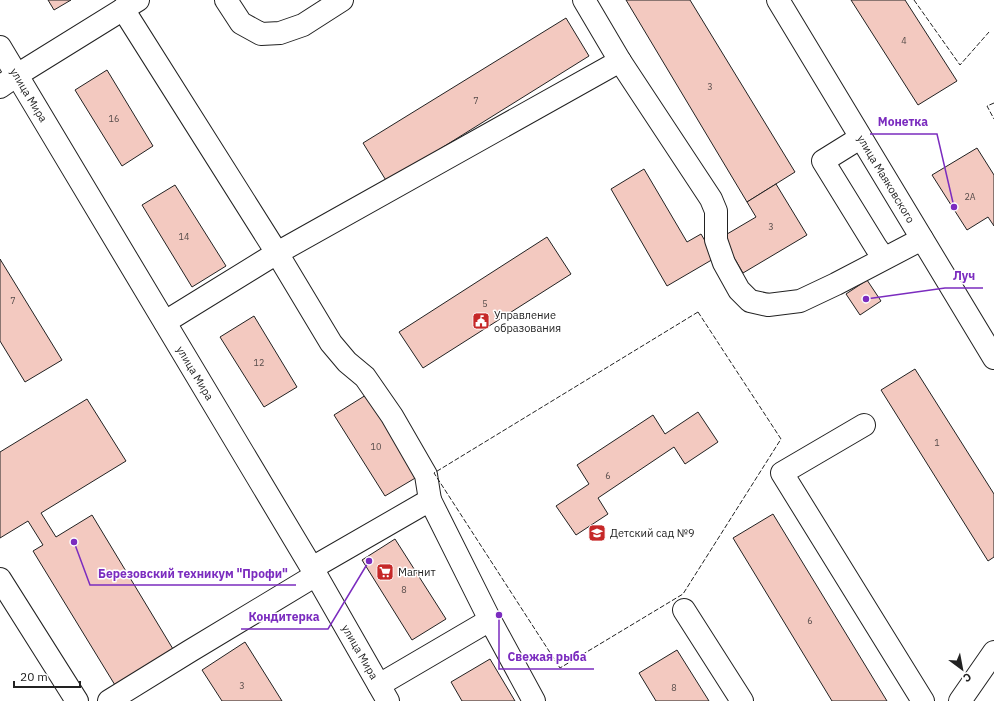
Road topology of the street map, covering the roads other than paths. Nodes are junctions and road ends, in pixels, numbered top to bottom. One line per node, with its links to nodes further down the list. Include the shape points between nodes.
1 (226, 0): 2 (street, via 241,23 261,34 280,33 303,25)
2 (342, 0)
3 (584, 0): 7 (street)
4 (778, 0): 9 (street, улица Маяковского)
5 (130, 4): 8 (street); 11 (street)
6 (0, 46): 8 (street, улица Мира)
7 (620, 61): 11 (street); 12 (street, via 711,199 716,211 716,240 724,263 739,290 750,301 768,305 800,301)
8 (9, 81): 13 (street, улица Мира)
9 (860, 138): 10 (street, улица Маяковского); 12 (street, via 823,161)
10 (922, 239): 12 (street); 14 (street, улица Маяковского)
11 (277, 253): 13 (street); 16 (street, via 331,343 347,362 365,377 392,416 426,476)
12 (884, 258)
13 (165, 322): 17 (street, улица Мира)
14 (994, 358)
15 (864, 425): 27 (street, via 782,473)
16 (430, 500): 17 (street); 20 (street)
17 (314, 572): 22 (street, улица Мира); 24 (street)
18 (0, 579): 23 (street)
19 (684, 610): 26 (street)
20 (490, 620): 22 (street); 25 (street)
21 (994, 652): 28 (street)
22 (384, 693)
23 (77, 701)
24 (109, 701)
25 (534, 701)
26 (742, 701)
27 (923, 701)
28 (960, 701)

